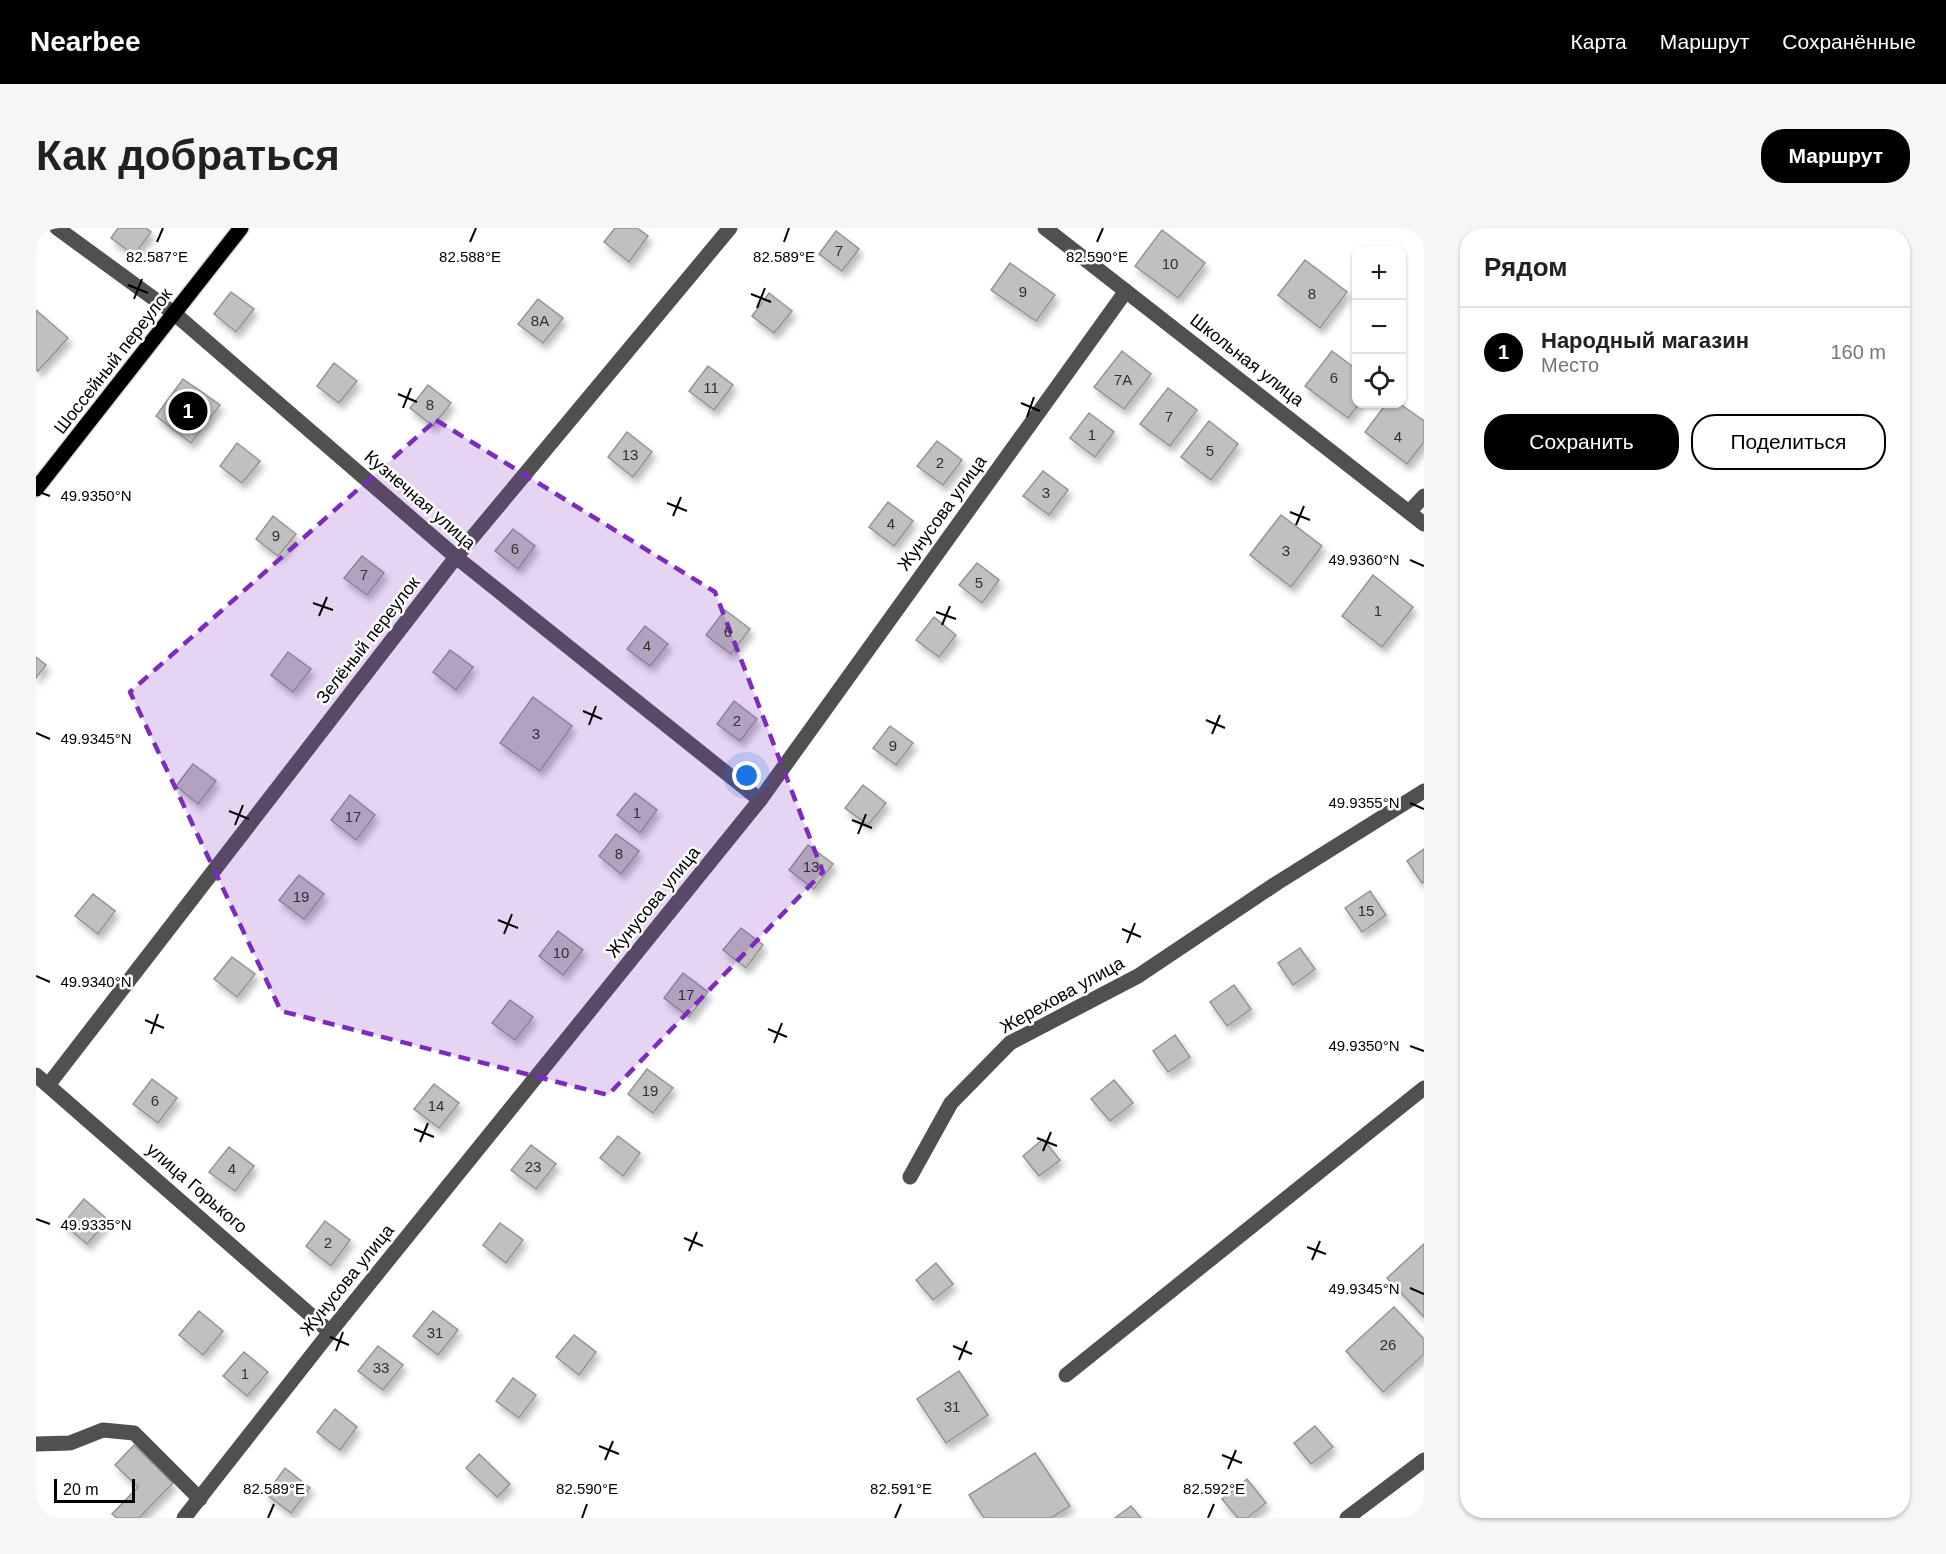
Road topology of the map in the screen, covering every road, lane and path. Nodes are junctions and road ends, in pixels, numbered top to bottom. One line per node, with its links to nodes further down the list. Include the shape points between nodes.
1 (57, 228): 6 (street, Кузнечная улица)
2 (241, 228): 6 (main road, Шоссейный переулок)
3 (730, 228): 11 (street, Зелёный переулок)
4 (1045, 228): 5 (street, Школьная улица)
5 (1126, 291): 9 (street, Школьная улица); 13 (street, Жунусова улица)
6 (175, 314): 7 (main road, Шоссейный переулок); 11 (street, Кузнечная улица)
7 (36, 489)
8 (1424, 496): 9 (street)
9 (1410, 511): 10 (street, Школьная улица)
10 (1424, 524)
11 (456, 557): 13 (street, Кузнечная улица); 14 (street, Зелёный переулок)
12 (1424, 791): 16 (street, Жерехова улица, via 1138,976 1010,1043 951,1103)
13 (760, 800): 17 (street, Жунусова улица)
14 (42, 1080): 17 (street, улица Горького)
15 (1424, 1089): 18 (street)
16 (910, 1177)
17 (330, 1332): 21 (street, Жунусова улица)
18 (1066, 1375)
19 (36, 1444): 21 (street, via 70,1443 103,1430 134,1433)
20 (1424, 1460): 23 (street)
21 (200, 1499): 22 (street, Жунусова улица)
22 (184, 1518)
23 (1347, 1518)

